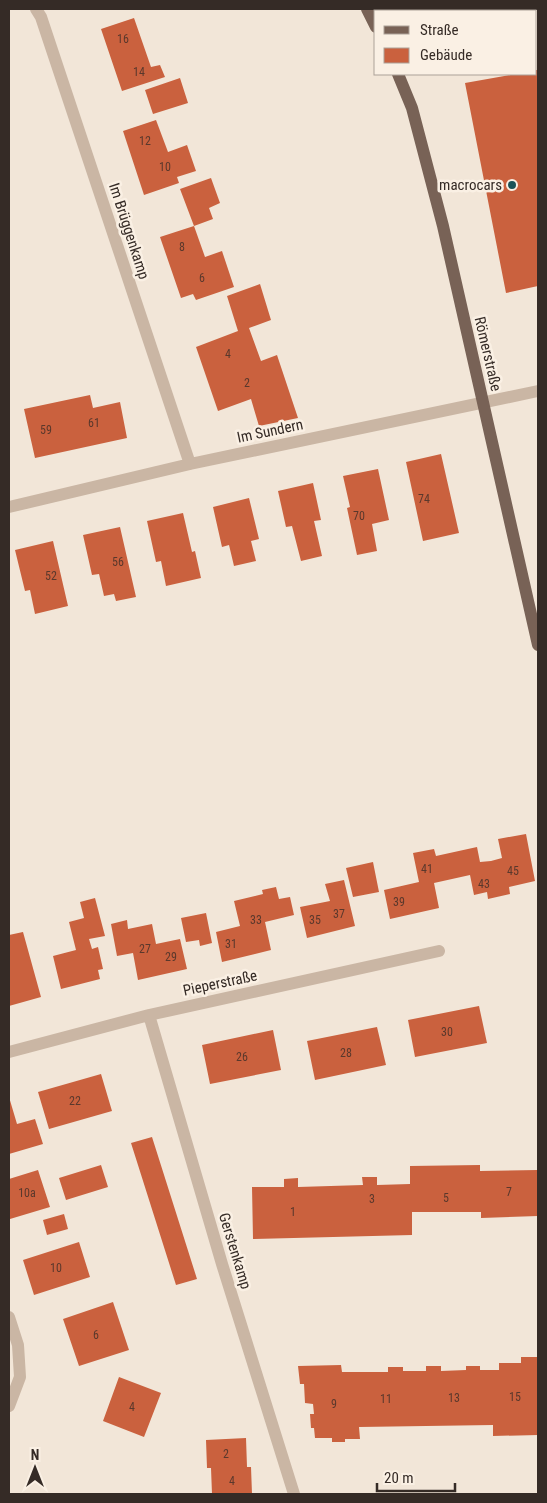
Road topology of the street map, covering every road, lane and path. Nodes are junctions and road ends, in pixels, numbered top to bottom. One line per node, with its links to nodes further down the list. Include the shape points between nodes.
1 (36, 9): 7 (street, Im Brüggenkamp)
2 (366, 9): 3 (main road)
3 (374, 23)
4 (398, 75): 6 (main road, Römerstraße, via 412,108 426,160)
5 (538, 391): 6 (street, Im Sundern)
6 (483, 403): 7 (street, Im Sundern); 9 (main road, Römerstraße)
7 (190, 464): 8 (street, Im Sundern)
8 (9, 507)
9 (538, 645)
10 (439, 951): 11 (street, Pieperstraße)
11 (149, 1015): 12 (street, Pieperstraße); 15 (street, Gerstenkamp)
12 (9, 1052)
13 (9, 1317): 14 (street, via 18,1345 20,1377)
14 (9, 1406)
15 (294, 1494)

